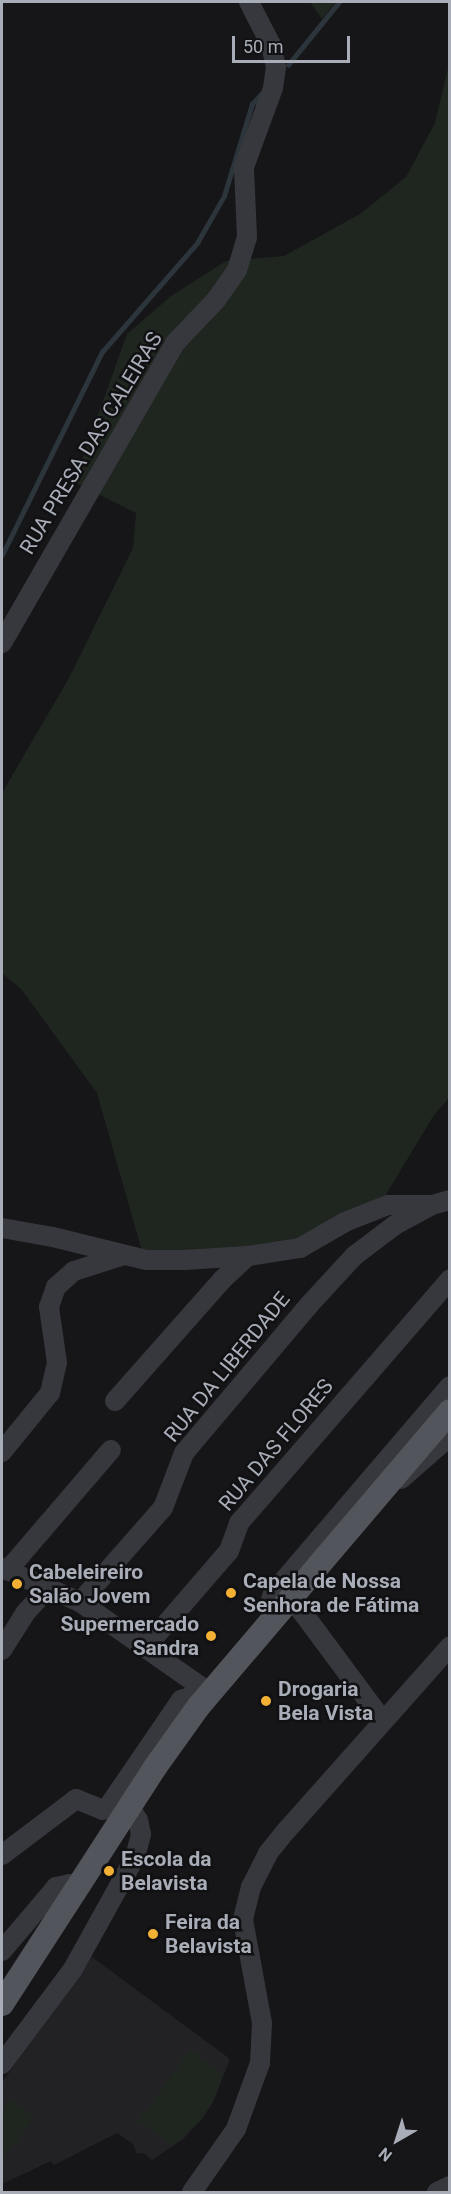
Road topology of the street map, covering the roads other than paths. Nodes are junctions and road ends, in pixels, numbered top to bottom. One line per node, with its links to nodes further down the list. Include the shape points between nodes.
1 (249, 2): 2 (street, RUA PRESA DAS CALEIRAS, via 271,45 276,67 273,88 244,167 247,237 237,270 216,300 176,343)
2 (2, 643)
3 (441, 1202): 6 (street, via 388,1205 345,1222 300,1248); 17 (street, RUA DA LIBERDADE, via 395,1225 354,1256 309,1305 184,1453 163,1508)
4 (2, 1228): 5 (street)
5 (124, 1255): 6 (street, via 146,1260); 13 (street, via 74,1271 56,1287 49,1307 57,1363 50,1393)
6 (248, 1256): 9 (street)
7 (450, 1279): 20 (street, RUA DAS FLORES, via 239,1523 229,1551)
8 (450, 1386): 18 (street, via 273,1593 271,1600)
9 (115, 1401)
10 (450, 1411): 14 (main road)
11 (450, 1436): 14 (street, via 406,1477)
12 (111, 1450): 15 (street)
13 (2, 1452)
14 (385, 1487): 18 (main road)
15 (5, 1569): 16 (street)
16 (48, 1588): 17 (street); 21 (street, via 26,1612)
17 (80, 1602): 20 (street)
18 (284, 1605): 22 (main road); 23 (street)
19 (450, 1646): 23 (street)
20 (146, 1647): 22 (street)
21 (2, 1650)
22 (205, 1699): 24 (main road); 25 (street, via 181,1700 108,1807 103,1809 76,1799)
23 (383, 1721): 31 (street, via 268,1853 251,1887 243,1920 262,2022 260,2062 236,2129)
24 (130, 1808): 26 (main road); 29 (street, via 141,1834 135,1857 73,1969)
25 (2, 1855)
26 (81, 1885): 27 (street, via 56,1887); 28 (main road)
27 (2, 1951)
28 (2, 2004)
29 (2, 2064)
30 (450, 2186): 32 (street)
31 (192, 2193)
32 (437, 2193)

